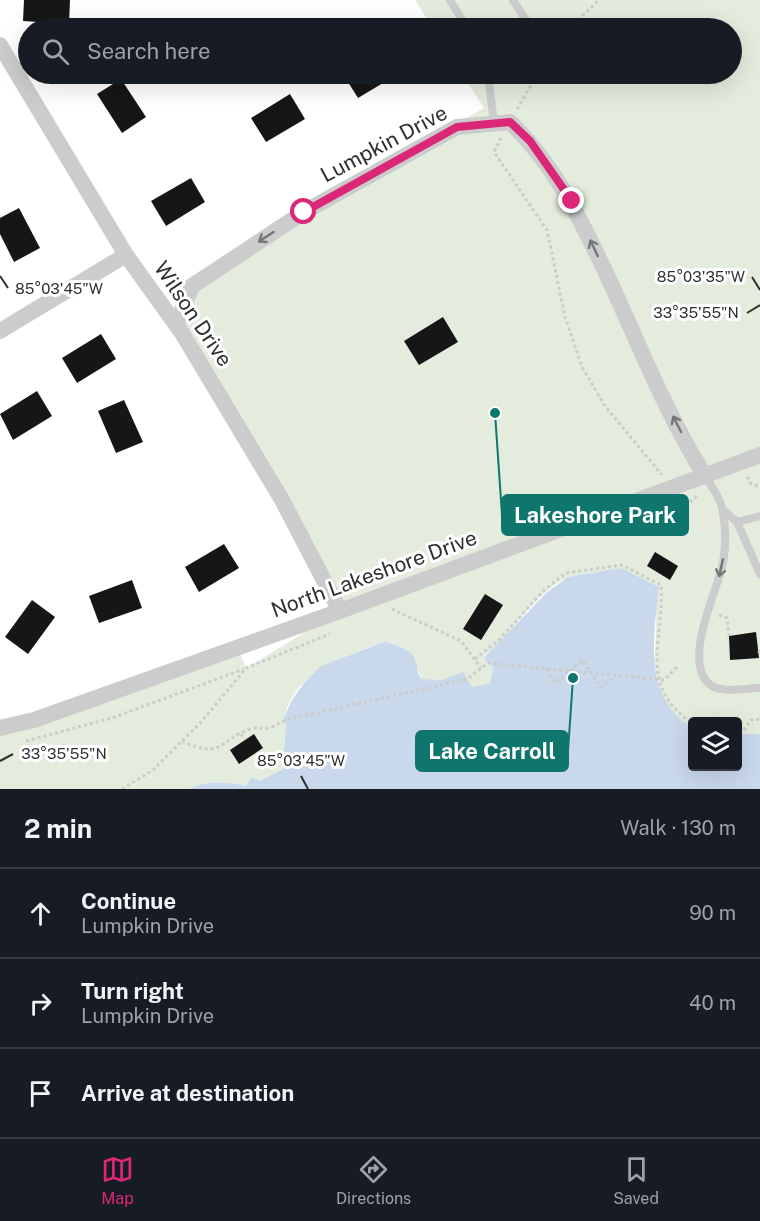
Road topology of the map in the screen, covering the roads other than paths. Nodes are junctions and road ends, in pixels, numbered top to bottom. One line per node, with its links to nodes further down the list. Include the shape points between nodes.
1 (450, 0): 3 (lane)
2 (513, 0): 4 (lane)
3 (461, 18)
4 (525, 18)
5 (0, 45): 6 (street, Wilson Drive)
6 (18, 75)
7 (23, 84): 10 (street, Wilson Drive)
8 (491, 84): 9 (lane)
9 (502, 123): 11 (street, Lumpkin Drive, one-way to 11, via 457,127 304,212 192,286); 14 (street, one-way to 9, via 572,201 530,141)
10 (126, 255): 11 (street, Wilson Drive); 12 (street)
11 (176, 325): 19 (street, Wilson Drive, via 295,522)
12 (0, 331)
13 (760, 455): 14 (street, North Lakeshore Drive)
14 (705, 476): 15 (lane); 19 (street, North Lakeshore Drive, via 672,497)
15 (723, 510): 17 (lane); 20 (lane, one-way to 20, via 723,565 700,639 700,668 708,682 723,690)
16 (760, 516): 17 (lane)
17 (737, 522): 18 (lane)
18 (760, 574)
19 (340, 611): 21 (street, North Lakeshore Drive, via 34,720)
20 (760, 688)
21 (0, 728)

